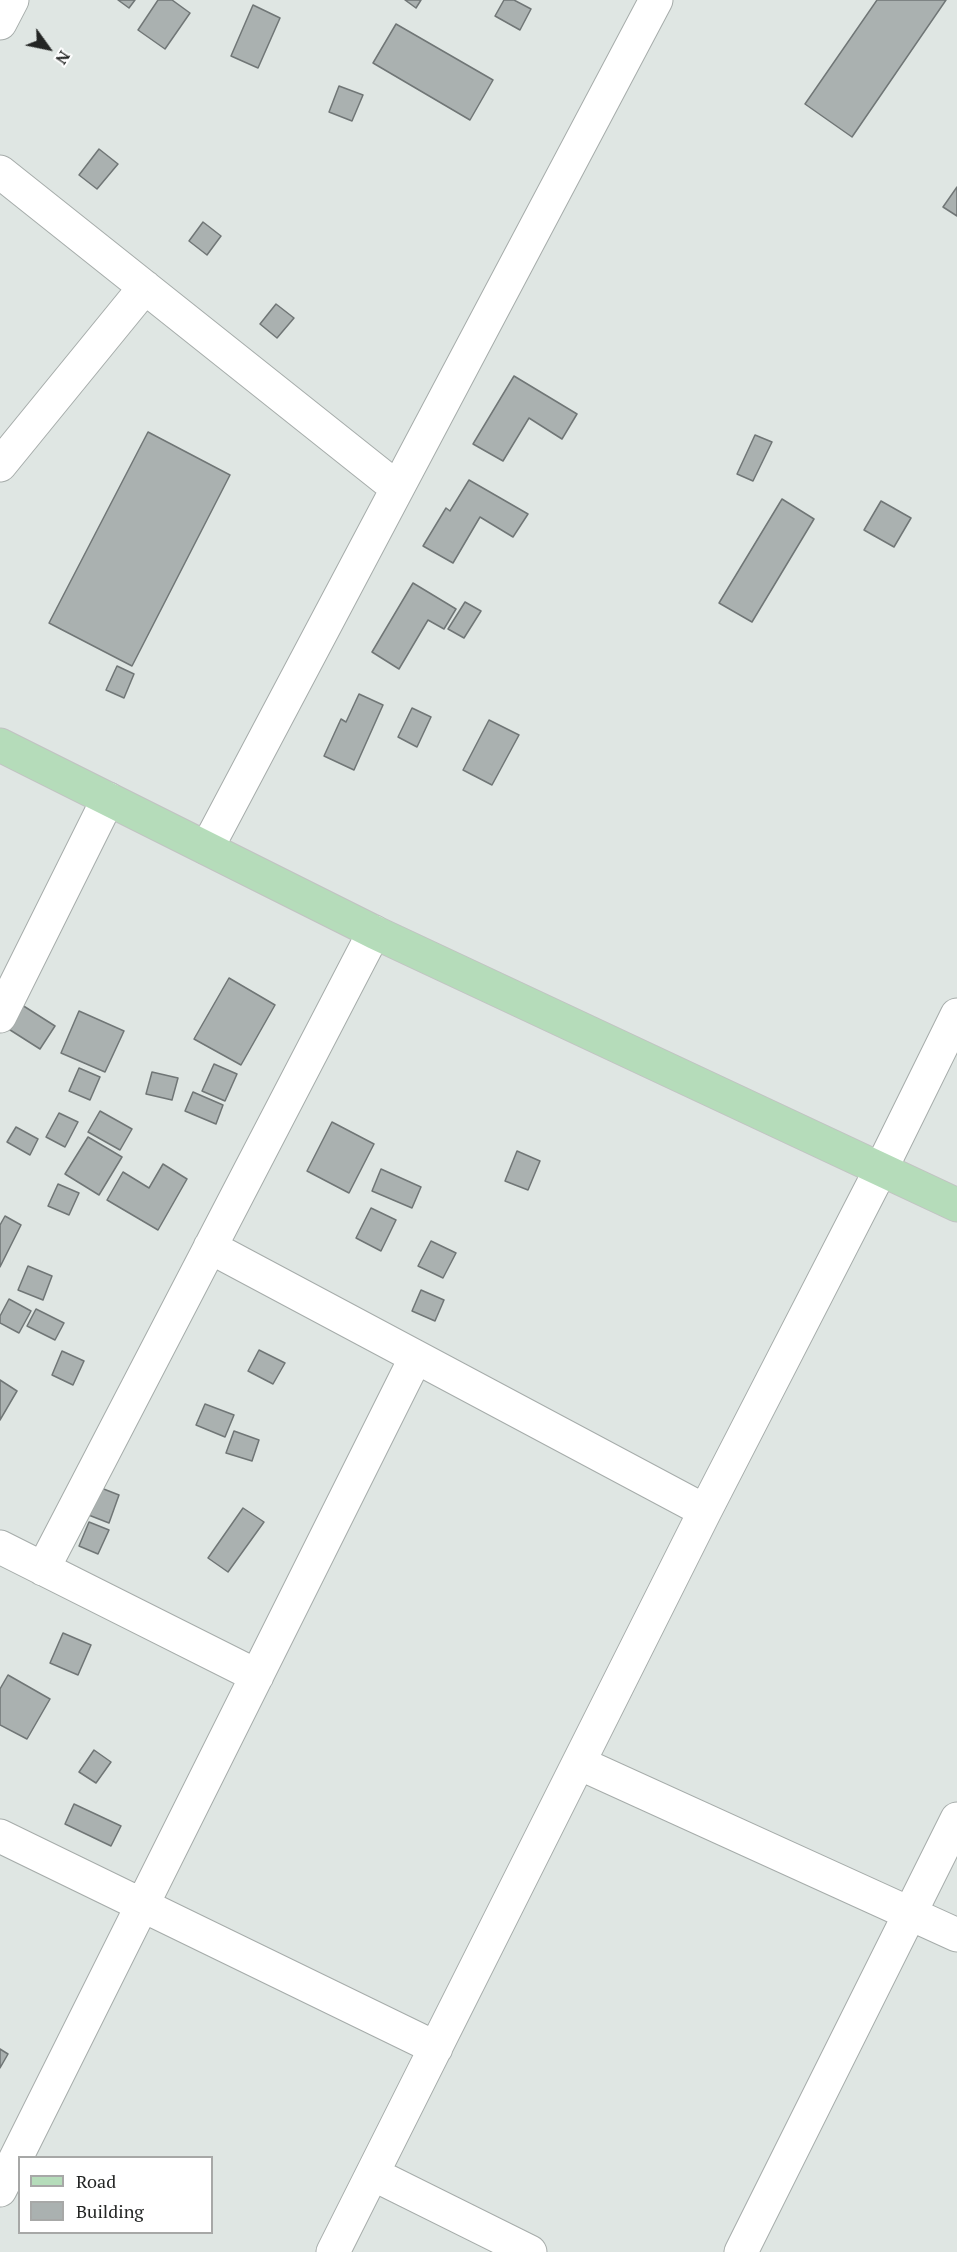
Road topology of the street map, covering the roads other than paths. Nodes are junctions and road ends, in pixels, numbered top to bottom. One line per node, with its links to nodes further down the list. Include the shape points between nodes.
1 (12, 0): 3 (street)
2 (656, 0): 7 (street)
3 (0, 23)
4 (0, 172): 5 (street)
5 (145, 287): 6 (street); 7 (street)
6 (0, 465)
7 (397, 488): 10 (street)
8 (0, 745): 9 (main road)
9 (108, 799): 10 (main road); 13 (street)
10 (207, 848): 11 (main road)
11 (374, 932): 14 (main road); 16 (street)
12 (957, 1015): 14 (street)
13 (0, 1016)
14 (881, 1169): 15 (main road); 18 (street)
15 (957, 1205)
16 (210, 1247): 17 (street); 20 (street)
17 (416, 1357): 18 (street); 21 (street)
18 (705, 1511): 22 (street)
19 (0, 1547): 20 (street)
20 (43, 1569): 21 (street)
21 (257, 1676): 25 (street)
22 (579, 1763): 26 (street); 28 (street)
23 (957, 1819): 26 (street)
24 (0, 1836): 25 (street)
25 (142, 1905): 28 (street); 30 (street)
26 (910, 1914): 27 (street); 33 (street)
27 (957, 1935)
28 (436, 2048): 29 (street)
29 (373, 2174): 31 (street); 32 (street)
30 (0, 2190)
31 (333, 2252)
32 (530, 2252)
33 (741, 2252)

